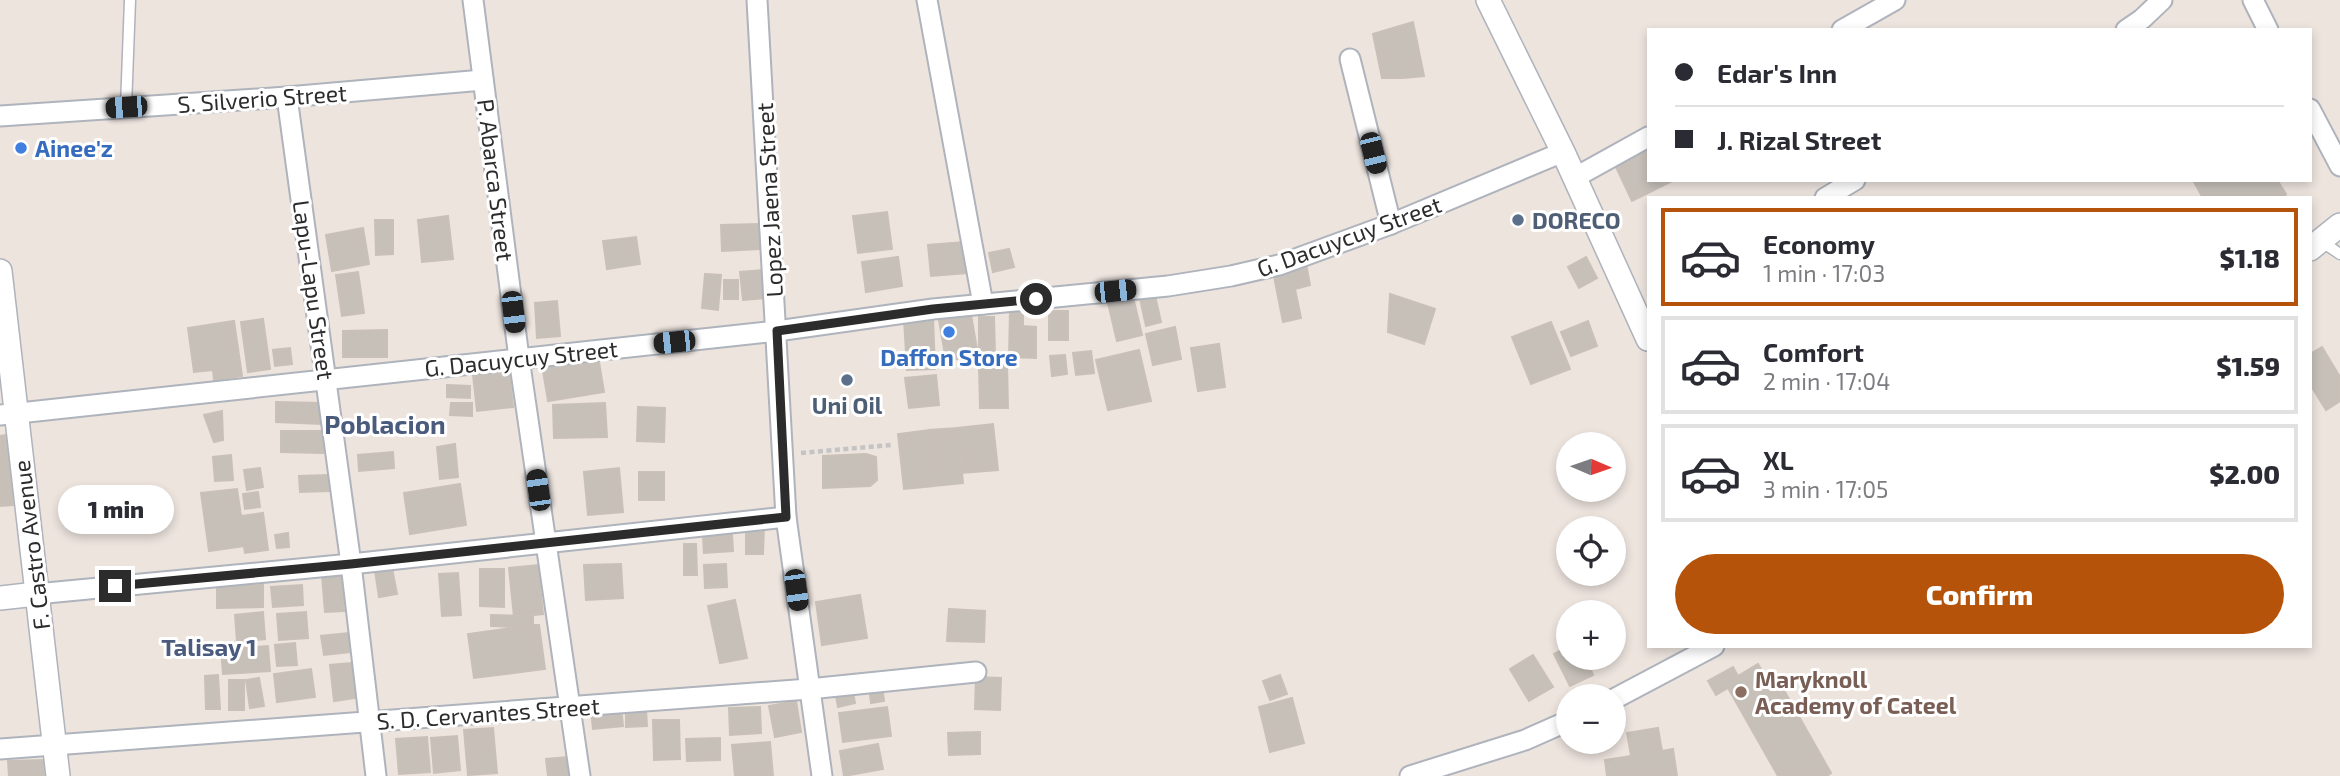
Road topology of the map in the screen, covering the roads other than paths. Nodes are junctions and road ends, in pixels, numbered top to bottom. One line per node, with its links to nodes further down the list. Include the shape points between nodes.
1 (130, 0): 15 (lane)
2 (473, 0): 13 (street, P. Abarca Street)
3 (757, 0): 31 (street, Lopez Jaena Street)
4 (927, 0): 30 (street)
5 (1489, 0): 19 (street)
6 (1895, 0): 9 (street)
7 (2162, 0): 10 (street)
8 (2253, 0): 11 (street)
9 (1846, 28)
10 (2129, 28)
11 (2267, 28)
12 (1350, 59): 24 (street)
13 (483, 80): 14 (street, S. Silverio Street); 33 (street, P. Abarca Street)
14 (288, 97): 15 (street, S. Silverio Street); 34 (street, Lapu-Lapu Street)
15 (126, 107): 17 (street, S. Silverio Street)
16 (2312, 113): 20 (street)
17 (0, 116)
18 (1647, 137): 21 (street)
19 (1563, 152): 21 (street); 24 (street, G. Dacuycuy Street)
20 (2340, 166)
21 (1574, 178): 29 (street)
22 (1853, 182): 23 (street)
23 (1828, 196)
24 (1391, 224): 30 (street, G. Dacuycuy Street, via 1279,265 1231,276)
25 (2340, 225): 26 (street)
26 (2315, 245): 27 (lane)
27 (2340, 254)
28 (0, 271): 35 (street, F. Castro Avenue)
29 (1641, 303): 32 (street)
30 (983, 304): 31 (street, G. Dacuycuy Street)
31 (777, 331): 33 (street, G. Dacuycuy Street); 36 (street, Lopez Jaena Street)
32 (1647, 334)
33 (519, 358): 34 (street, G. Dacuycuy Street); 37 (street, P. Abarca Street)
34 (326, 379): 35 (street, G. Dacuycuy Street); 38 (street, Lapu-Lapu Street)
35 (8, 414): 39 (street, F. Castro Avenue)
36 (786, 517): 37 (street); 43 (street, Lopez Jaena Street)
37 (545, 542): 38 (street); 45 (street, P. Abarca Street)
38 (351, 564): 39 (street); 46 (street, Lapu-Lapu Street)
39 (36, 594): 40 (street); 48 (street, F. Castro Avenue)
40 (0, 598)
41 (1710, 648): 44 (street)
42 (976, 672): 43 (street, S. D. Cervantes Street)
43 (809, 689): 45 (street, S. D. Cervantes Street); 53 (street, Lopez Jaena Street)
44 (1626, 693)
45 (570, 707): 46 (street, S. D. Cervantes Street); 52 (street, P. Abarca Street)
46 (370, 722): 48 (street, S. D. Cervantes Street); 51 (street, Lapu-Lapu Street)
47 (1556, 726): 54 (street)
48 (55, 745): 49 (street, S. D. Cervantes Street); 50 (street, F. Castro Avenue)
49 (0, 749)
50 (58, 776)
51 (376, 776)
52 (580, 776)
53 (822, 776)
54 (1410, 776)

